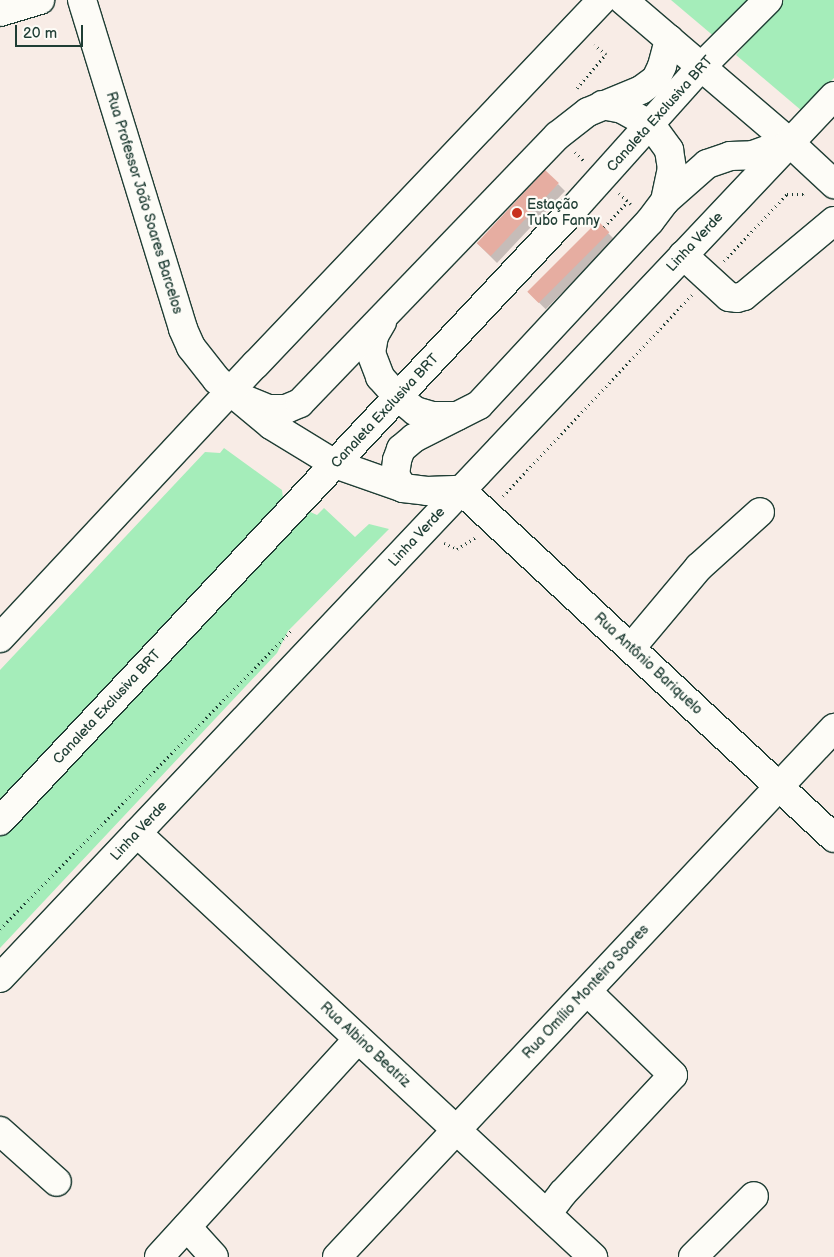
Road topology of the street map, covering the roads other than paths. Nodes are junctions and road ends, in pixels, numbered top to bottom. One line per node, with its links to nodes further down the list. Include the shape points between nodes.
1 (40, 0): 6 (main road)
2 (82, 0): 18 (main road, Rua Professor João Soares Barcelos, via 183,329 203,364)
3 (602, 0): 18 (main road)
4 (623, 0): 7 (main road)
5 (768, 0): 8 (main road, Canaleta Exclusiva BRT)
6 (0, 12)
7 (669, 39): 8 (main road); 10 (main road, via 656,79 641,90)
8 (701, 67): 11 (main road, Canaleta Exclusiva BRT); 12 (main road)
9 (834, 96): 12 (main road, Linha Verde)
10 (602, 106): 11 (main road, via 622,109); 17 (main road, via 588,112 557,136)
11 (650, 125): 14 (main road, via 669,150 672,168); 19 (main road, Canaleta Exclusiva BRT)
12 (789, 142): 13 (main road); 14 (main road, via 753,155 730,156 707,164); 16 (main road, Linha Verde)
13 (834, 184)
14 (664, 202): 20 (main road, via 479,405)
15 (834, 221): 16 (main road, via 744,296 729,297)
16 (683, 255): 23 (main road, Linha Verde)
17 (386, 316): 18 (main road, via 300,404 286,409 268,409); 19 (main road, via 374,336 371,354 380,377)
18 (229, 392): 21 (main road, via 271,425); 25 (main road)
19 (398, 397): 20 (main road, via 415,411 432,416); 21 (main road, Canaleta Exclusiva BRT)
20 (457, 416): 22 (main road, via 414,438 401,449 395,475)
21 (335, 464): 22 (main road); 29 (main road, Canaleta Exclusiva BRT)
22 (403, 488): 23 (main road, via 427,492)
23 (461, 490): 26 (main road, Rua Antônio Bariquelo); 30 (main road, Linha Verde)
24 (760, 512): 26 (main road, via 700,567)
25 (0, 638)
26 (631, 648): 28 (main road, Rua Antônio Bariquelo)
27 (834, 728): 28 (main road, Rua Omílio Monteiro Soares)
28 (779, 786): 31 (main road, Rua Antônio Bariquelo); 33 (main road, Rua Omílio Monteiro Soares)
29 (0, 822)
30 (137, 833): 32 (main road, Linha Verde); 34 (main road, Rua Albino Beatriz)
31 (834, 838)
32 (0, 978)
33 (587, 991): 35 (main road, Rua Omílio Monteiro Soares); 39 (main road, via 673,1075)
34 (358, 1039): 35 (main road, Rua Albino Beatriz); 40 (main road)
35 (456, 1130): 39 (main road, Rua Albino Beatriz); 43 (main road, Rua Omílio Monteiro Soares)
36 (0, 1131): 37 (main road)
37 (57, 1182)
38 (754, 1196): 45 (main road)
39 (547, 1214): 44 (main road, Rua Albino Beatriz)
40 (187, 1227): 41 (main road); 42 (main road)
41 (159, 1257)
42 (214, 1257)
43 (337, 1257)
44 (593, 1257)
45 (693, 1257)

